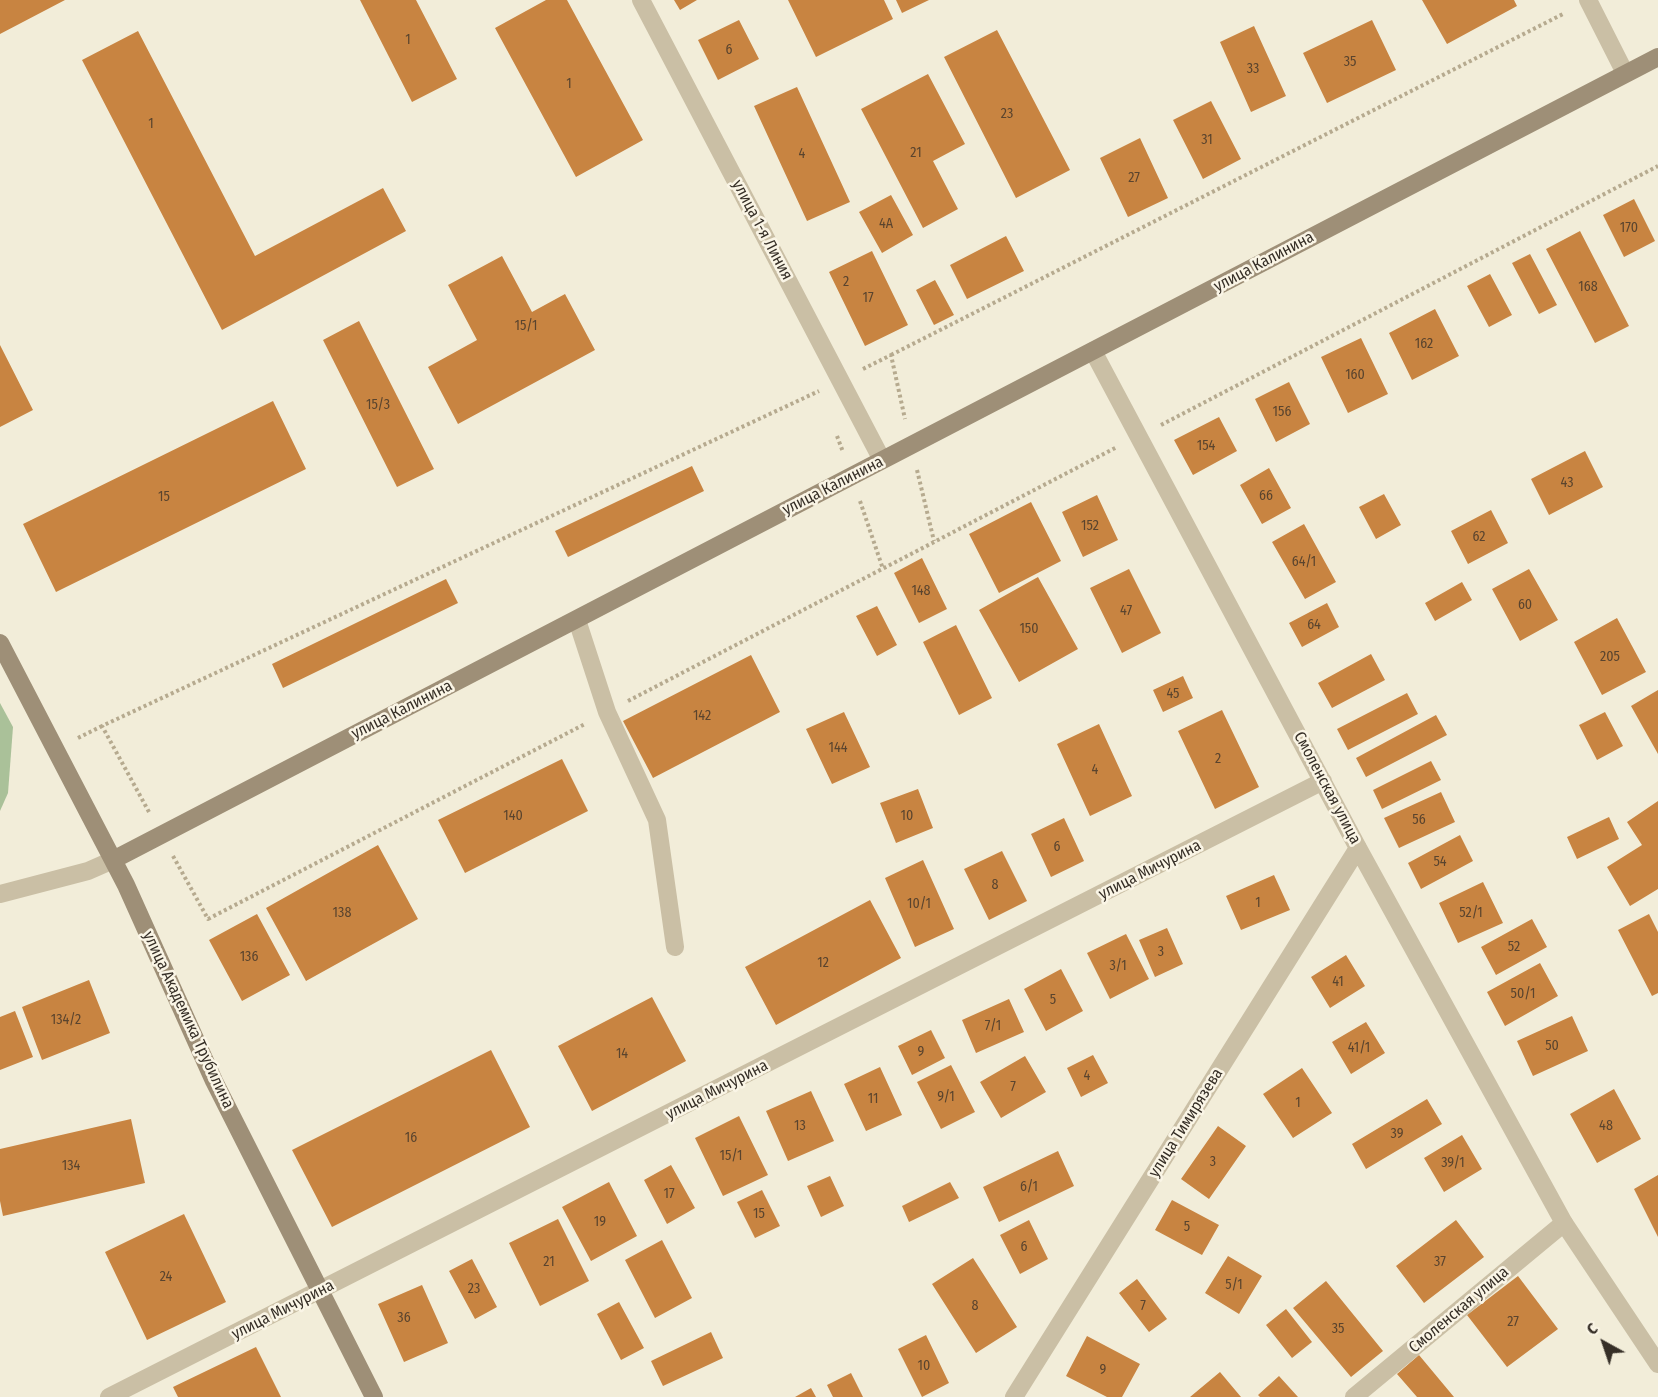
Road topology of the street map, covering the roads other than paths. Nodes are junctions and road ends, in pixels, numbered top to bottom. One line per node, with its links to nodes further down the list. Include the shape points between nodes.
1 (641, 0): 6 (street, улица 1-я Линия)
2 (1589, 1): 4 (street)
3 (1658, 57): 4 (main road, улица Калинина)
4 (1625, 73): 5 (main road, улица Калинина)
5 (1093, 351): 6 (main road, улица Калинина); 9 (street, Смоленская улица)
6 (882, 460): 7 (main road, улица Калинина)
7 (577, 620): 11 (main road, улица Калинина); 13 (street, via 607,712 657,820)
8 (0, 643): 11 (main road, улица Академика Трубилина)
9 (1323, 782): 10 (street, Смоленская улица); 15 (street, улица Мичурина)
10 (1358, 848): 14 (street, Смоленская улица); 19 (street, улица Тимирязева)
11 (113, 860): 12 (street, улица Калинина, via 88,871); 15 (main road, улица Академика Трубилина, via 214,1081)
12 (0, 894)
13 (675, 947)
14 (1564, 1223): 16 (street, Смоленская улица); 20 (street, Смоленская улица)
15 (321, 1291): 17 (street, улица Мичурина); 18 (main road, улица Академика Трубилина)
16 (1658, 1364)
17 (109, 1397)
18 (374, 1397)
19 (1014, 1397)
20 (1354, 1397)

